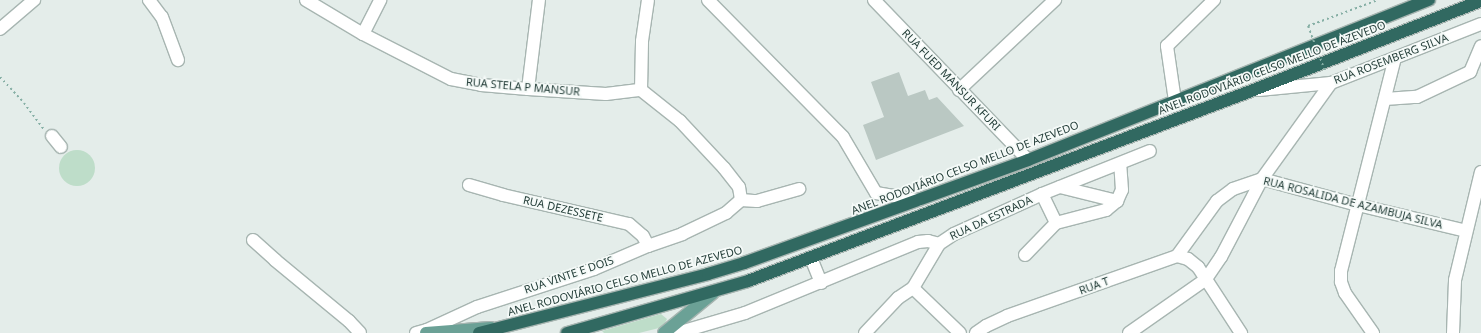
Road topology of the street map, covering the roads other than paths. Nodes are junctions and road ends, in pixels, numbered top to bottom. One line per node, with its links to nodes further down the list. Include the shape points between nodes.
1 (34, 0): 14 (street)
2 (149, 0): 18 (street, via 162,17)
3 (306, 0): 15 (street, RUA STELA P MANSUR)
4 (380, 0): 15 (street)
5 (538, 0): 20 (street)
6 (648, 0): 21 (street, via 642,41)
7 (708, 0): 38 (street, via 843,137 876,193)
8 (874, 0): 22 (street, RUA FUED MANSUR KFURI)
9 (1055, 0): 22 (street)
10 (1214, 0): 25 (street, via 1167,46)
11 (1429, 0): 25 (highway, ANEL RODOVIÁRIO CELSO MELLO DE AZEVEDO)
12 (1481, 1): 23 (highway, ANEL RODOVIÁRIO CELSO MELLO DE AZEVEDO)
13 (1481, 24): 17 (street, RUA ROSEMBERG SILVA)
14 (0, 29)
15 (363, 34): 20 (street, RUA STELA P MANSUR, via 451,79 481,85)
16 (1481, 46): 24 (street, via 1470,72 1417,97)
17 (1395, 58): 19 (street, RUA ROSEMBERG SILVA); 24 (street)
18 (178, 60)
19 (1331, 83): 23 (street, RUA ROSEMBERG SILVA); 32 (street)
20 (528, 89): 21 (street, RUA STELA P MANSUR, via 606,94)
21 (641, 90): 37 (street, via 680,121 724,168 739,187)
22 (959, 90): 29 (street, RUA FUED MANSUR KFURI)
23 (1251, 90): 48 (highway, ANEL RODOVIÁRIO CELSO MELLO DE AZEVEDO)
24 (1385, 99): 40 (street)
25 (1175, 101): 29 (highway, ANEL RODOVIÁRIO CELSO MELLO DE AZEVEDO)
26 (49, 134): 27 (street)
27 (61, 147)
28 (1150, 151): 30 (street, RUA DA ESTRADA)
29 (1028, 160): 38 (highway, ANEL RODOVIÁRIO CELSO MELLO DE AZEVEDO)
30 (1120, 164): 34 (street, RUA DA ESTRADA); 39 (street, via 1122,190)
31 (1481, 172): 42 (street)
32 (1262, 179): 40 (street, RUA ROSALIDA DE AZAMBUJA SILVA); 47 (street, RUA ROSALIDA DE AZAMBUJA SILVA, via 1233,189 1217,200); 49 (street, via 1221,257)
33 (469, 185): 45 (street, RUA DEZESSETE, via 628,224 642,236)
34 (1060, 187): 36 (street, RUA DA ESTRADA); 39 (street)
35 (798, 189): 37 (street, via 757,201)
36 (1042, 194): 41 (street, RUA DA ESTRADA); 44 (street, RUA DA ESTRADA, via 954,234)
37 (741, 200): 45 (street, RUA VINTE E DOIS, via 726,212 682,234)
38 (918, 200): 53 (highway, ANEL RODOVIÁRIO CELSO MELLO DE AZEVEDO, via 715,272)
39 (1117, 201): 41 (street, via 1106,210)
40 (1358, 205): 42 (street, RUA ROSALIDA DE AZAMBUJA SILVA); 66 (street, via 1341,271 1341,282)
41 (1056, 223): 46 (street)
42 (1466, 231): 67 (street, via 1456,280)
43 (253, 240): 54 (street)
44 (939, 244): 50 (street, via 918,242); 51 (street, RUA DA ESTRADA)
45 (648, 246): 55 (street, RUA VINTE E DOIS, via 594,269 477,307)
46 (1025, 255)
47 (1177, 256): 49 (street, via 1188,259 1198,267); 63 (street, RUA T, via 1007,316)
48 (811, 258): 50 (street); 52 (highway, ANEL RODOVIÁRIO CELSO MELLO DE AZEVEDO)
49 (1206, 279): 64 (street); 65 (street)
50 (821, 283): 60 (street, via 745,313)
51 (913, 288): 61 (street, RUA DA ESTRADA, via 898,298); 62 (street)
52 (713, 292): 58 (highway, ANEL RODOVIÁRIO CELSO MELLO DE AZEVEDO); 59 (main road, ANEL RODOVIÁRIO CELSO MELLO DE AZEVEDO)
53 (500, 327): 56 (main road, ANEL RODOVIÁRIO CELSO MELLO DE AZEVEDO); 57 (highway, ANEL RODOVIÁRIO CELSO MELLO DE AZEVEDO)
54 (360, 333)
55 (416, 333)
56 (426, 333)
57 (479, 333)
58 (566, 333)
59 (664, 333)
60 (677, 333)
61 (865, 333)
62 (960, 333)
63 (976, 333)
64 (1129, 333)
65 (1241, 333)
66 (1372, 333)
67 (1453, 333)

